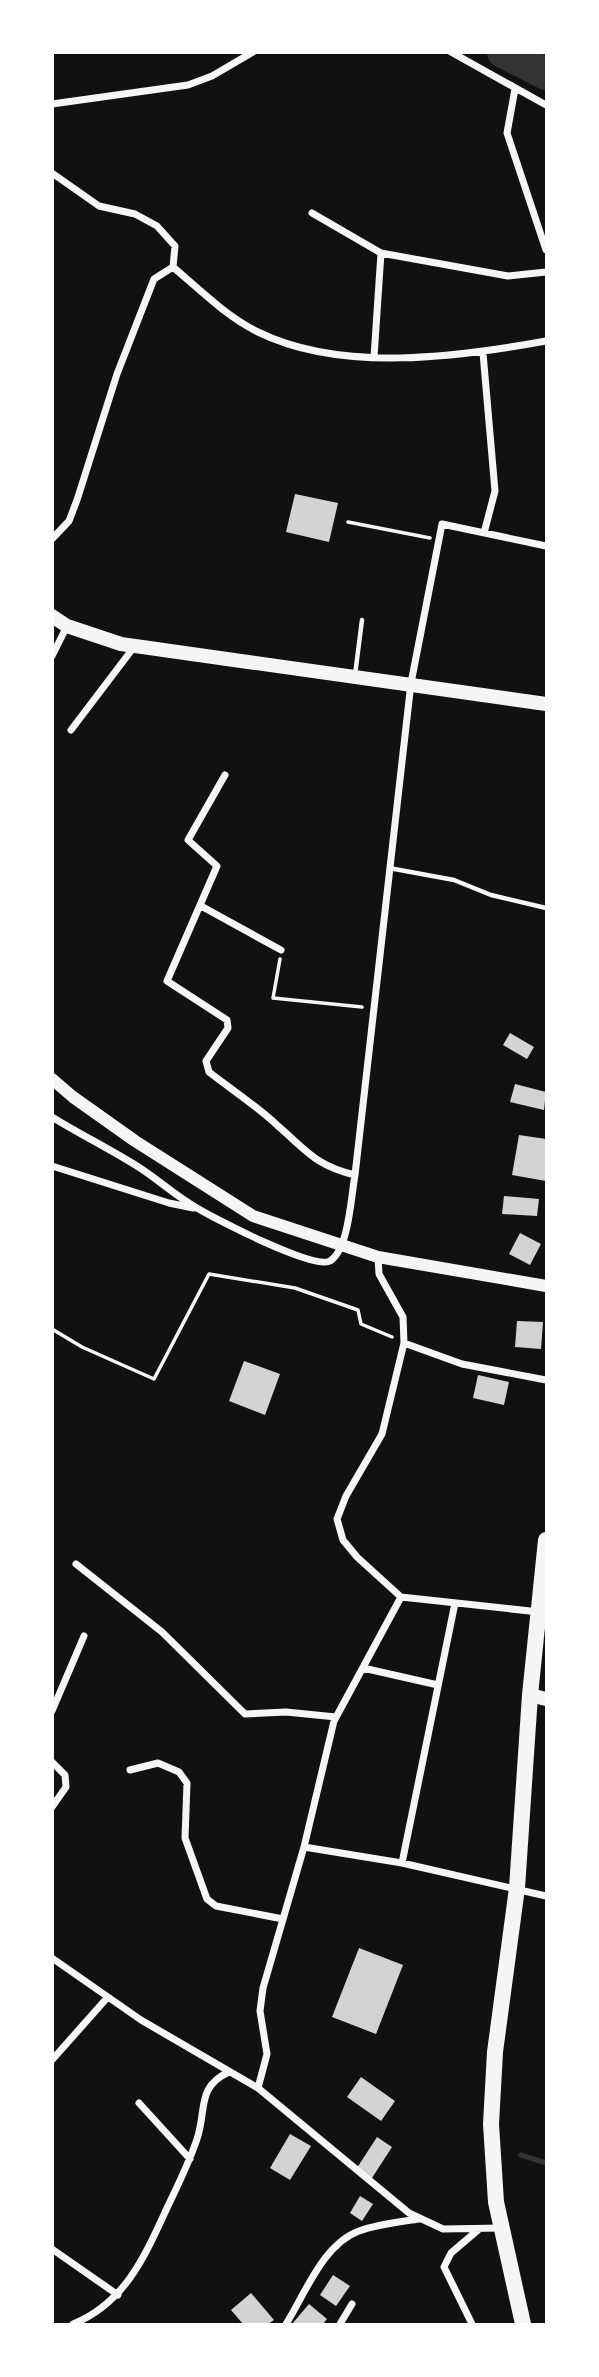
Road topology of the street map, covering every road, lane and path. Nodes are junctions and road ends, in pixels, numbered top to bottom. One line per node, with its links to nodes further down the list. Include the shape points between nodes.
1 (253, 52): 4 (street, via 188,85)
2 (451, 52): 3 (street)
3 (514, 89): 5 (street); 8 (street, via 507,133)
4 (52, 104)
5 (547, 105)
6 (52, 173): 10 (street, via 99,206 135,214 157,226 175,246)
7 (312, 213): 9 (street)
8 (547, 250)
9 (381, 253): 11 (street, via 508,276); 14 (street)
10 (173, 267): 14 (street, via 230,315 258,332 300,346); 17 (street, via 154,279 69,521)
11 (547, 272)
12 (547, 341): 13 (street)
13 (483, 353): 14 (street, via 424,359); 16 (street, via 495,491)
14 (374, 357)
15 (348, 522): 18 (path)
16 (484, 533): 18 (street, via 442,524); 19 (street)
17 (52, 539)
18 (439, 540): 26 (street)
19 (547, 545)
20 (52, 617): 22 (main road)
21 (362, 620): 25 (lane)
22 (67, 626): 23 (main road); 24 (street)
23 (135, 646): 25 (main road); 28 (street)
24 (52, 656)
25 (354, 676): 26 (main road)
26 (411, 683): 27 (main road); 30 (street)
27 (547, 704)
28 (71, 730)
29 (225, 775): 31 (street, via 188,840 217,866)
30 (389, 868): 32 (lane, via 454,880 491,895); 34 (street)
31 (201, 906): 33 (street); 38 (street, via 167,981 227,1020 228,1028 206,1061 209,1072 310,1157)
32 (547, 908)
33 (281, 950): 34 (path, via 273,998)
34 (372, 1008): 38 (street)
35 (52, 1079): 40 (street, via 135,1141 253,1216)
36 (52, 1117): 39 (street, via 140,1168)
37 (52, 1166): 39 (street)
38 (355, 1175): 40 (street)
39 (197, 1208): 40 (street, via 313,1261 330,1261)
40 (342, 1247): 41 (street)
41 (378, 1258): 42 (street); 44 (street, via 379,1273 403,1317)
42 (547, 1286)
43 (52, 1329): 44 (path, via 153,1379 209,1273 295,1288 346,1305 358,1310 360,1324)
44 (404, 1343): 45 (street, via 462,1364); 49 (street, via 382,1433 337,1519 343,1540)
45 (547, 1380)
46 (547, 1540): 48 (highway)
47 (76, 1564): 58 (street, via 162,1632 245,1714)
48 (545, 1569): 51 (highway)
49 (401, 1597): 50 (street); 53 (street)
50 (455, 1603): 51 (street); 54 (street)
51 (540, 1612): 55 (highway)
52 (84, 1636): 57 (street)
53 (363, 1668): 54 (street); 58 (street)
54 (438, 1685): 63 (street)
55 (530, 1695): 56 (main road); 64 (highway)
56 (547, 1699)
57 (52, 1711)
58 (336, 1717): 62 (street)
59 (52, 1762): 61 (street, via 65,1775 66,1787)
60 (130, 1770): 66 (street, via 158,1763 179,1772 187,1783 185,1838 207,1899 216,1906)
61 (52, 1807)
62 (304, 1847): 63 (street); 66 (street)
63 (402, 1863): 64 (street)
64 (517, 1888): 65 (street); 75 (highway, via 495,2052 491,2124)
65 (547, 1896)
66 (283, 1919): 71 (street, via 260,2011 267,2054)
67 (52, 1958): 68 (street)
68 (107, 1998): 69 (street); 70 (street)
69 (52, 2060)
70 (229, 2072): 71 (street); 73 (street, via 213,2080 205,2094)
71 (258, 2088): 74 (street)
72 (139, 2103): 73 (street)
73 (190, 2159): 78 (street, via 141,2267)
74 (419, 2219): 76 (street, via 443,2229); 81 (street, via 356,2231 316,2272)
75 (501, 2228): 76 (street); 84 (highway)
76 (478, 2230): 83 (street, via 451,2253 444,2267)
77 (52, 2249): 78 (street)
78 (118, 2295): 80 (street)
79 (352, 2304): 82 (street)
80 (73, 2325)
81 (286, 2325)
82 (340, 2325)
83 (472, 2325)
84 (523, 2325)

